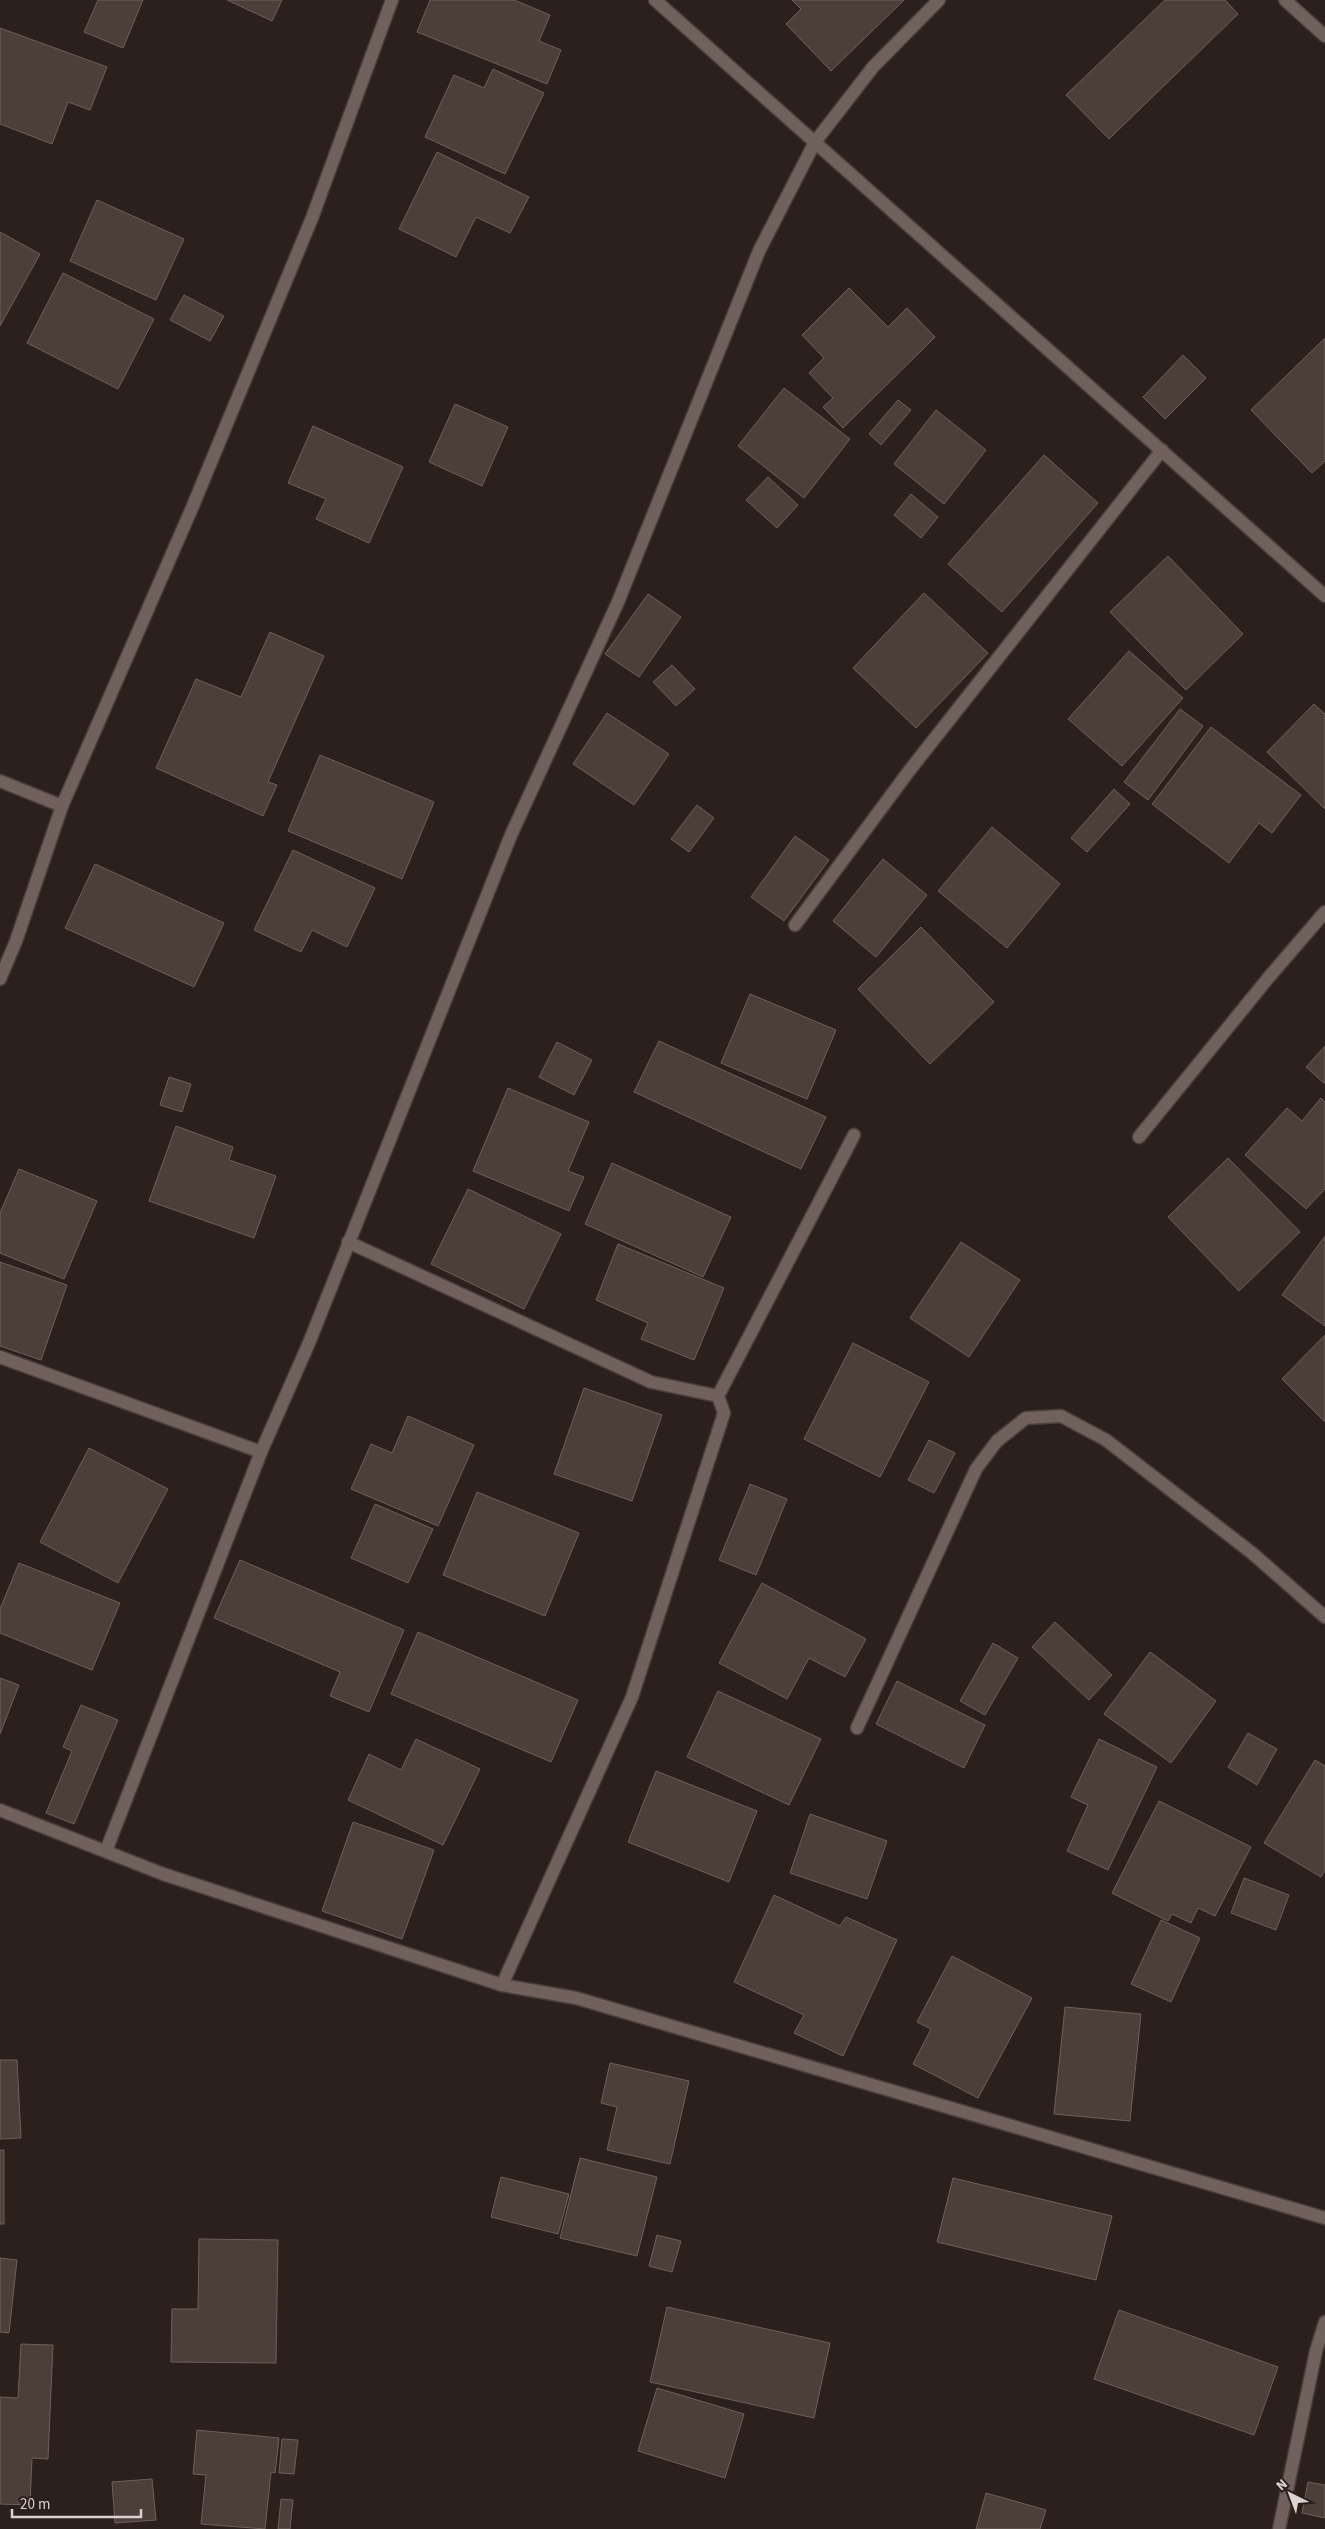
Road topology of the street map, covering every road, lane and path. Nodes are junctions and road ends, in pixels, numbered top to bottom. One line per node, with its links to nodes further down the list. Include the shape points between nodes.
1 (392, 0): 10 (street, via 312,218 192,508)
2 (655, 0): 6 (street)
3 (939, 0): 6 (street, via 873,66)
4 (1285, 0): 5 (street)
5 (1325, 36)
6 (815, 142): 7 (street); 16 (street, via 759,251 618,602 511,835)
7 (1162, 450): 8 (street); 12 (street, via 909,771)
8 (1325, 596)
9 (0, 781): 10 (street)
10 (62, 806): 13 (street, via 16,941)
11 (1325, 912): 15 (street)
12 (795, 926)
13 (0, 978)
14 (854, 1135): 18 (street)
15 (1139, 1136)
16 (348, 1242): 18 (street, via 651,1382); 19 (street, via 309,1343)
17 (0, 1357): 19 (street)
18 (718, 1396): 24 (street, via 724,1413 632,1697)
19 (261, 1452): 23 (street)
20 (1325, 1617): 21 (street, via 1252,1553 1106,1440 1061,1416 1026,1418 997,1441 976,1469)
21 (857, 1728)
22 (0, 1810): 23 (street)
23 (106, 1852): 24 (street, via 163,1874)
24 (502, 1985): 25 (street, via 576,1998)
25 (1325, 2218)
26 (1325, 2322): 27 (street)
27 (1279, 2529)

